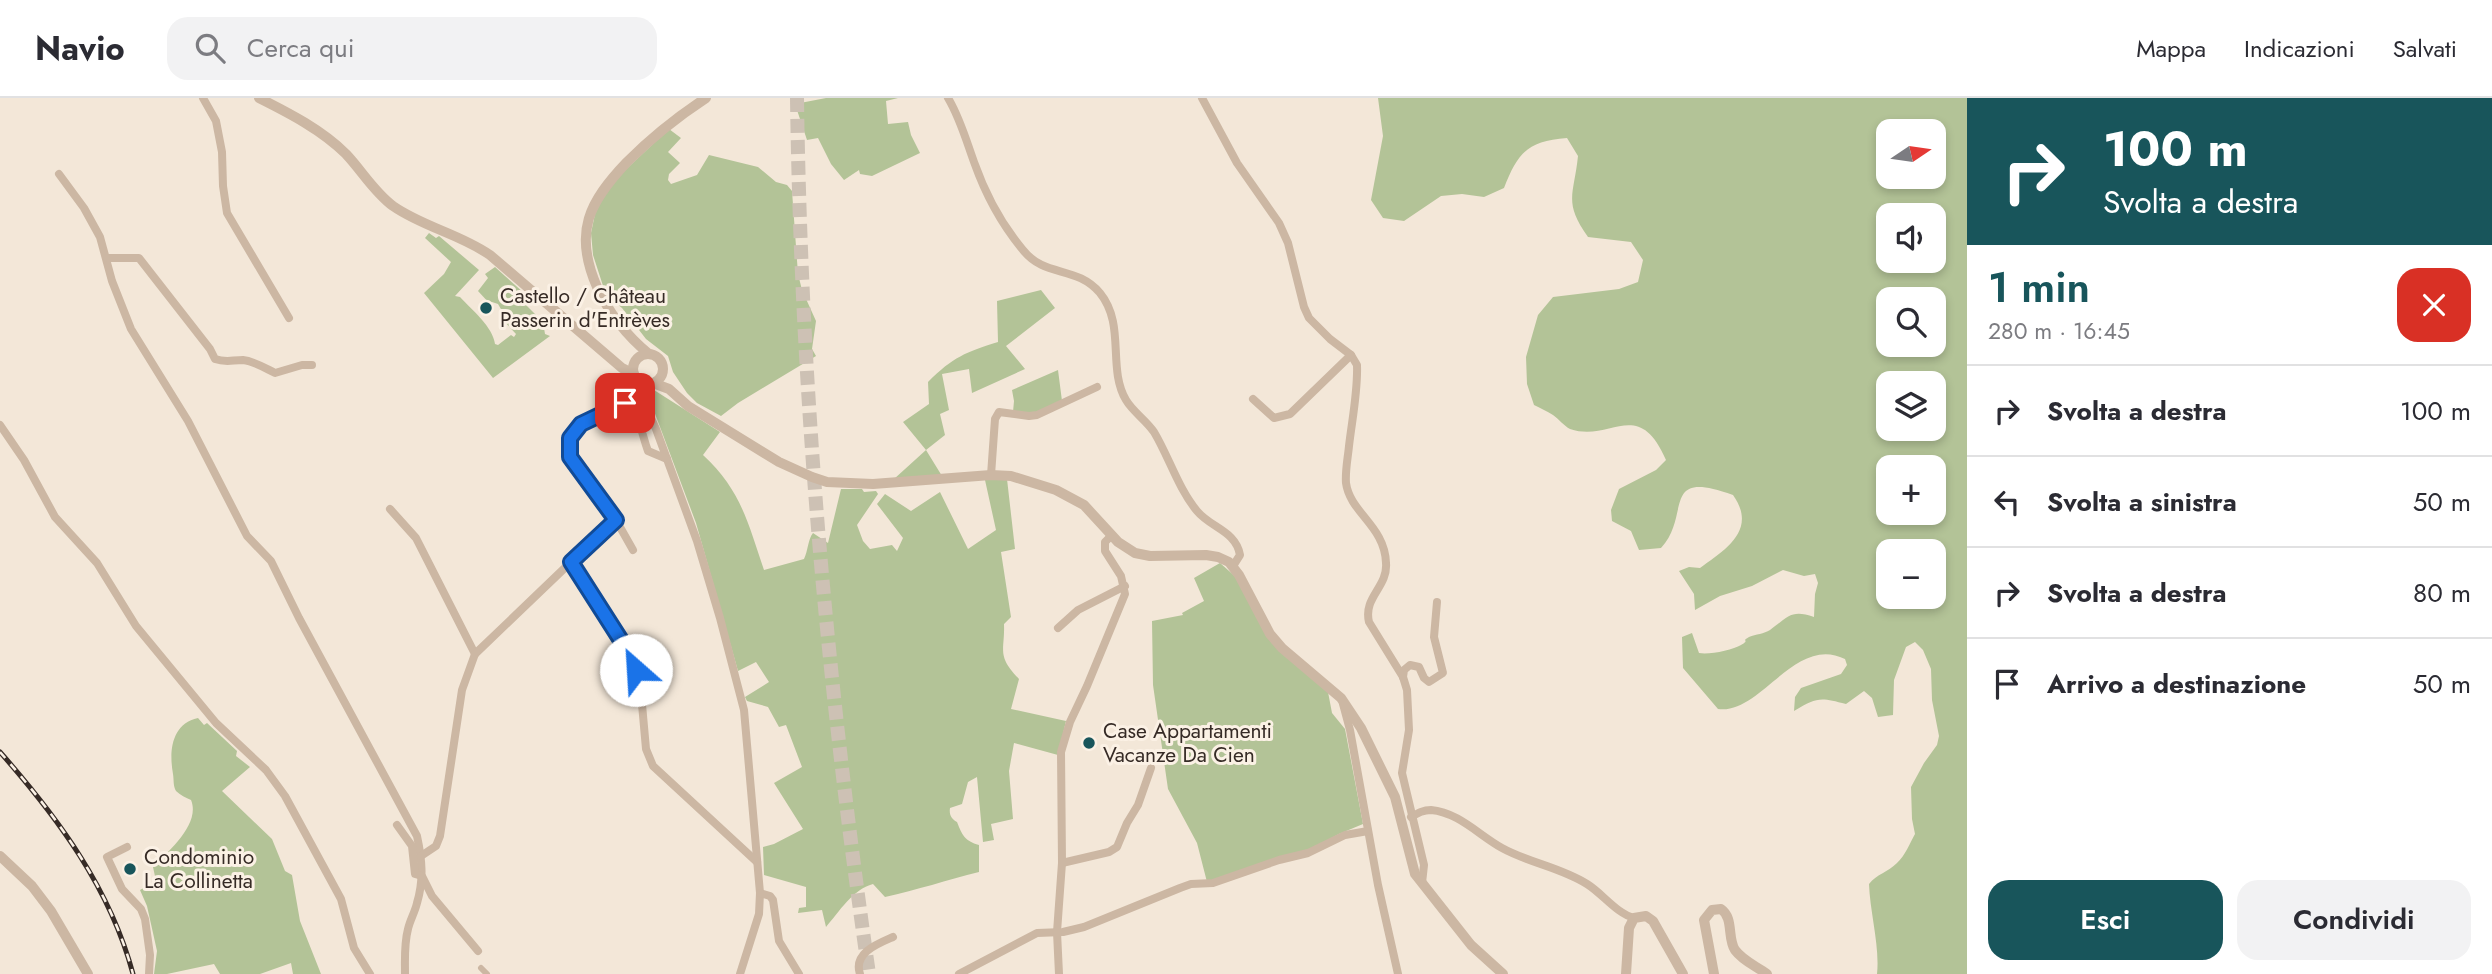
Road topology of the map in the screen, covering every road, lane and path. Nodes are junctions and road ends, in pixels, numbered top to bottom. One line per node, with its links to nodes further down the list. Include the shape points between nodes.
1 (203, 98): 8 (street, via 216,121 227,213)
2 (260, 98): 12 (street, via 345,153 392,205 490,255)
3 (706, 98): 9 (street, via 649,140 600,192 591,209 586,238 594,280)
4 (948, 98): 31 (street, via 985,191 1023,251 1038,265 1079,276 1101,294 1116,326 1124,397 1152,428 1197,511 1234,540 1240,555)
5 (1202, 98): 11 (street, via 1237,163 1279,223 1309,318)
6 (59, 174): 7 (street, via 84,208)
7 (107, 258): 14 (street, via 139,258 215,359 257,363 275,373); 44 (street, via 131,329 188,421 247,536 271,561 416,836)
8 (289, 318)
9 (634, 342): 10 (street); 13 (street)
10 (649, 354): 13 (street); 15 (street, via 659,358)
11 (1350, 355): 20 (street, via 1290,414 1274,418); 36 (street, via 1357,370 1346,484 1357,509 1377,532 1387,564 1367,612)
12 (613, 358): 13 (street); 16 (street)
13 (636, 360): 16 (street)
14 (312, 365)
15 (663, 369): 17 (street); 19 (street)
16 (633, 375): 17 (street); 21 (street); 22 (street, via 630,399)
17 (651, 384): 19 (street); 21 (street)
18 (1097, 387): 25 (street, via 1037,415 999,412)
19 (677, 395): 25 (street, via 779,462 827,482 887,484)
20 (1254, 398)
21 (645, 405): 24 (street)
22 (617, 409): 24 (street, via 638,421 648,451); 27 (street, via 581,424 570,438 570,457)
23 (0, 425): 57 (street, via 55,517 97,563 136,626 216,723 266,769 285,796 341,899 354,948)
24 (667, 459): 45 (street, via 697,541 744,710)
25 (990, 475): 28 (street, via 1056,489 1084,505)
26 (390, 509): 35 (street, via 416,538)
27 (616, 520): 29 (street); 30 (street)
28 (1112, 535): 31 (street, via 1135,553 1206,555); 32 (street, via 1105,542 1105,551)
29 (633, 550)
30 (571, 562): 35 (street); 45 (street, via 630,655 653,766)
31 (1233, 566): 37 (street, via 1270,634)
32 (1125, 586): 34 (street, via 1077,610); 46 (street, via 1124,601 1065,736 1060,771)
33 (1437, 602): 36 (street, via 1434,637 1443,673 1429,682 1419,667 1410,665)
34 (1058, 628)
35 (475, 654): 44 (street, via 462,690 440,836 436,846)
36 (1404, 677): 39 (street, via 1409,730 1402,774)
37 (1341, 698): 41 (street); 48 (street, via 1395,797 1415,874)
38 (1151, 768): 46 (street, via 1117,847)
39 (1411, 817): 48 (street, via 1424,865); 50 (street, via 1433,810 1455,819 1501,848 1586,884 1623,915)
40 (397, 825): 47 (street, via 412,846 415,874)
41 (1368, 831): 51 (street, via 1345,835 1308,853 1213,883 1191,884 1084,927); 65 (street)
42 (127, 847): 56 (street, via 107,857 122,889 145,919)
43 (0, 856): 55 (street, via 51,911)
44 (421, 856): 47 (street)
45 (757, 862): 49 (street)
46 (1062, 863): 51 (street)
47 (422, 876): 53 (street, via 432,896); 58 (street, via 404,951)
48 (1422, 883): 66 (street, via 1471,945)
49 (760, 893): 60 (street, via 759,914); 61 (street, via 773,900 779,941)
50 (1634, 918): 67 (street, via 1629,928); 68 (street, via 1653,920)
51 (1057, 932): 63 (street, via 1037,933); 64 (street)
52 (893, 937): 62 (street, via 861,957)
53 (478, 951)
54 (481, 968): 59 (street)
55 (88, 974)
56 (149, 974)
57 (370, 974)
58 (405, 974)
59 (487, 974)
60 (740, 974)
61 (799, 974)
62 (860, 974)
63 (958, 974)
64 (1059, 974)
65 (1398, 974)
66 (1503, 974)
67 (1626, 974)
68 (1683, 974)
69 (1714, 974): 70 (street, via 1704,920 1712,910 1721,909 1737,952)
70 (1766, 974)

